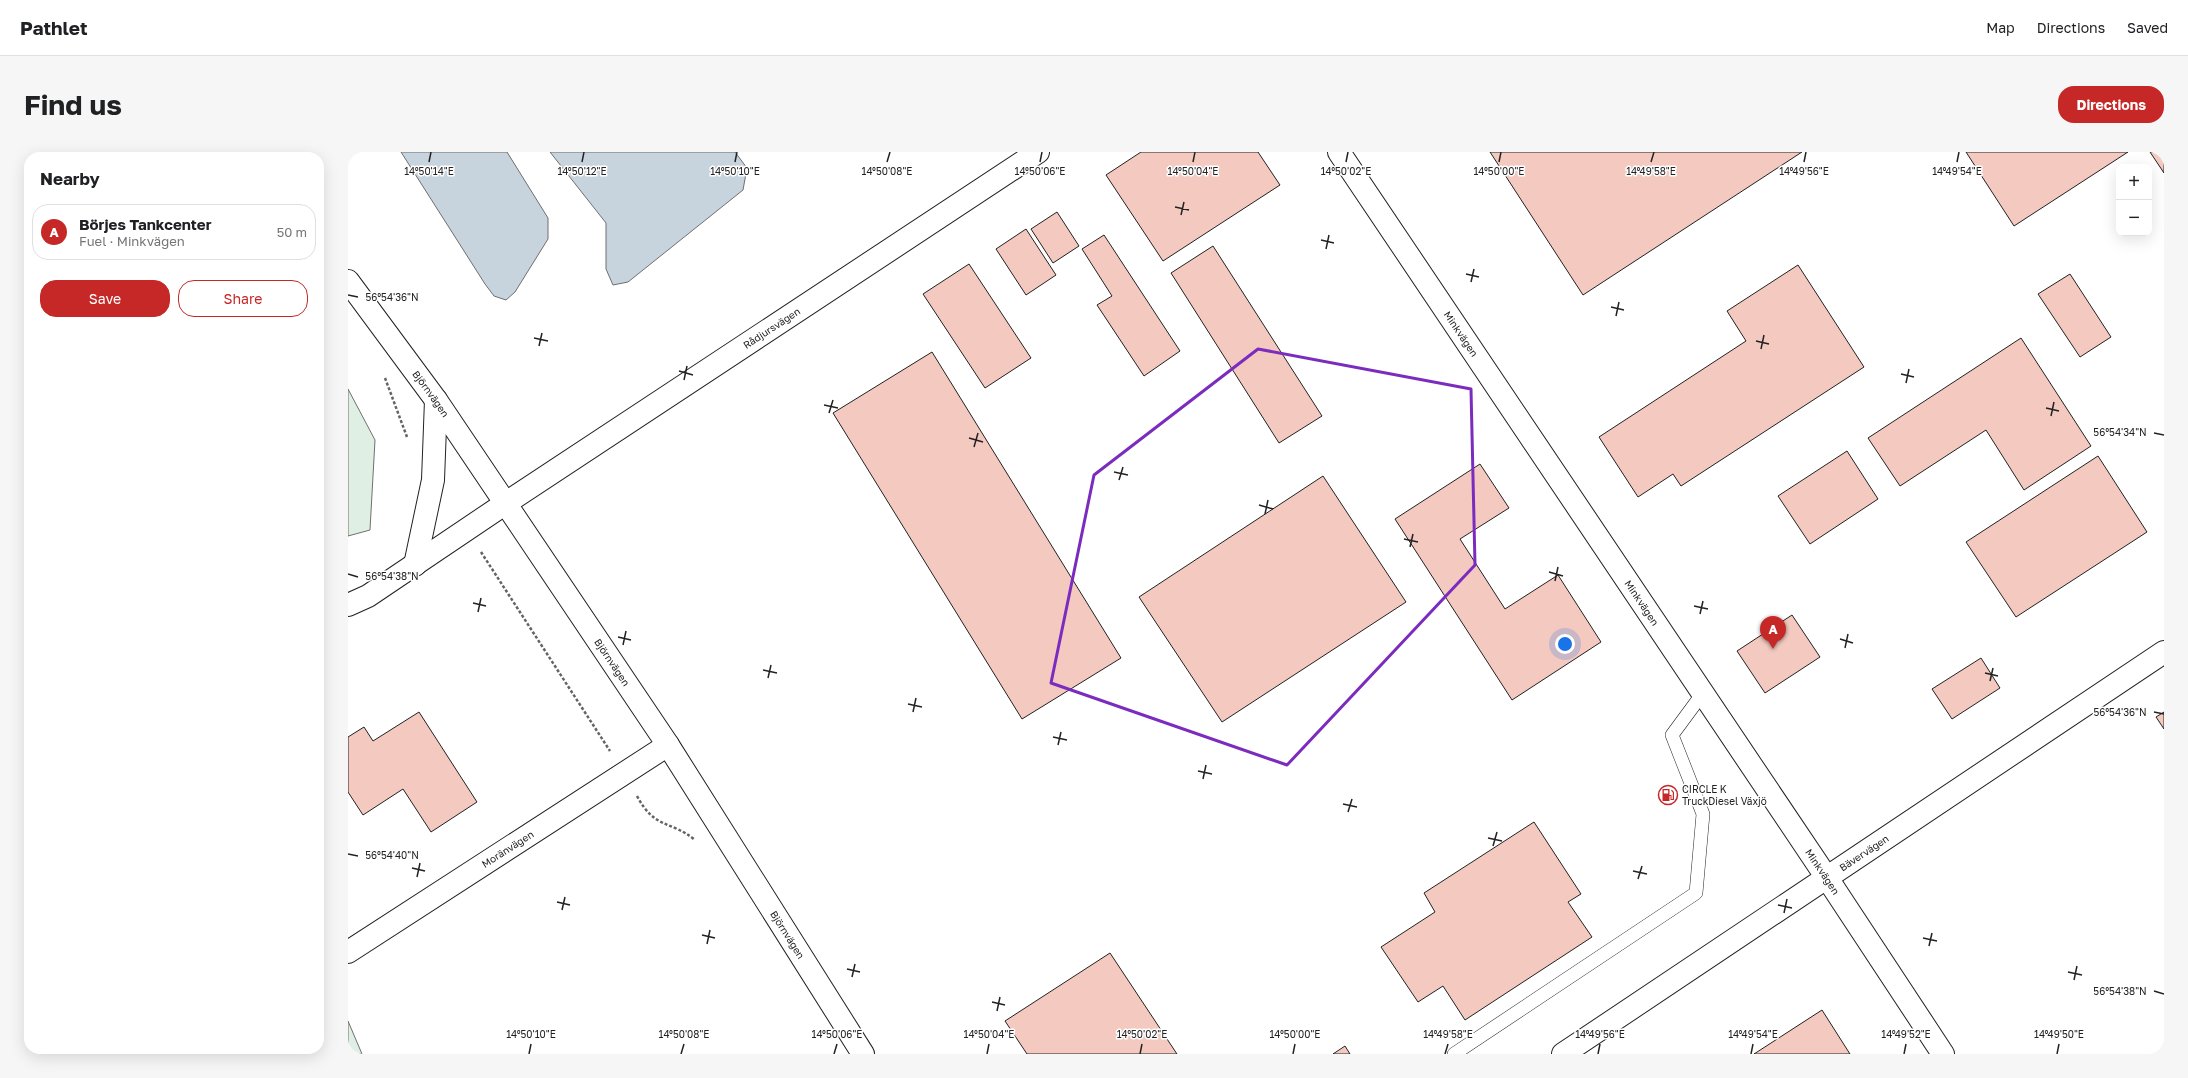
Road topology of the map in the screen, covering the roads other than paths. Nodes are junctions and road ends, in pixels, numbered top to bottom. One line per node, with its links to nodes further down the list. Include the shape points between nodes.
1 (1038, 152): 5 (street, Rådjursvägen)
2 (1339, 152): 9 (street, Minkvägen)
3 (348, 281): 4 (street, Björnvägen)
4 (436, 400): 5 (street, Björnvägen); 6 (street, via 433,480)
5 (506, 504): 6 (street, Rådjursvägen); 10 (street, Björnvägen)
6 (415, 565): 7 (street, Rådjursvägen, via 368,596)
7 (348, 605)
8 (2164, 652): 11 (street, Bävervägen)
9 (1703, 693): 11 (street, Minkvägen); 14 (lane, via 1672,736 1703,814 1696,893)
10 (668, 745): 12 (street, Moränvägen); 13 (street, Björnvägen)
11 (1827, 878): 15 (street, Bävervägen); 16 (street, Minkvägen)
12 (348, 952)
13 (863, 1054)
14 (1454, 1054)
15 (1563, 1054)
16 (1943, 1054)

